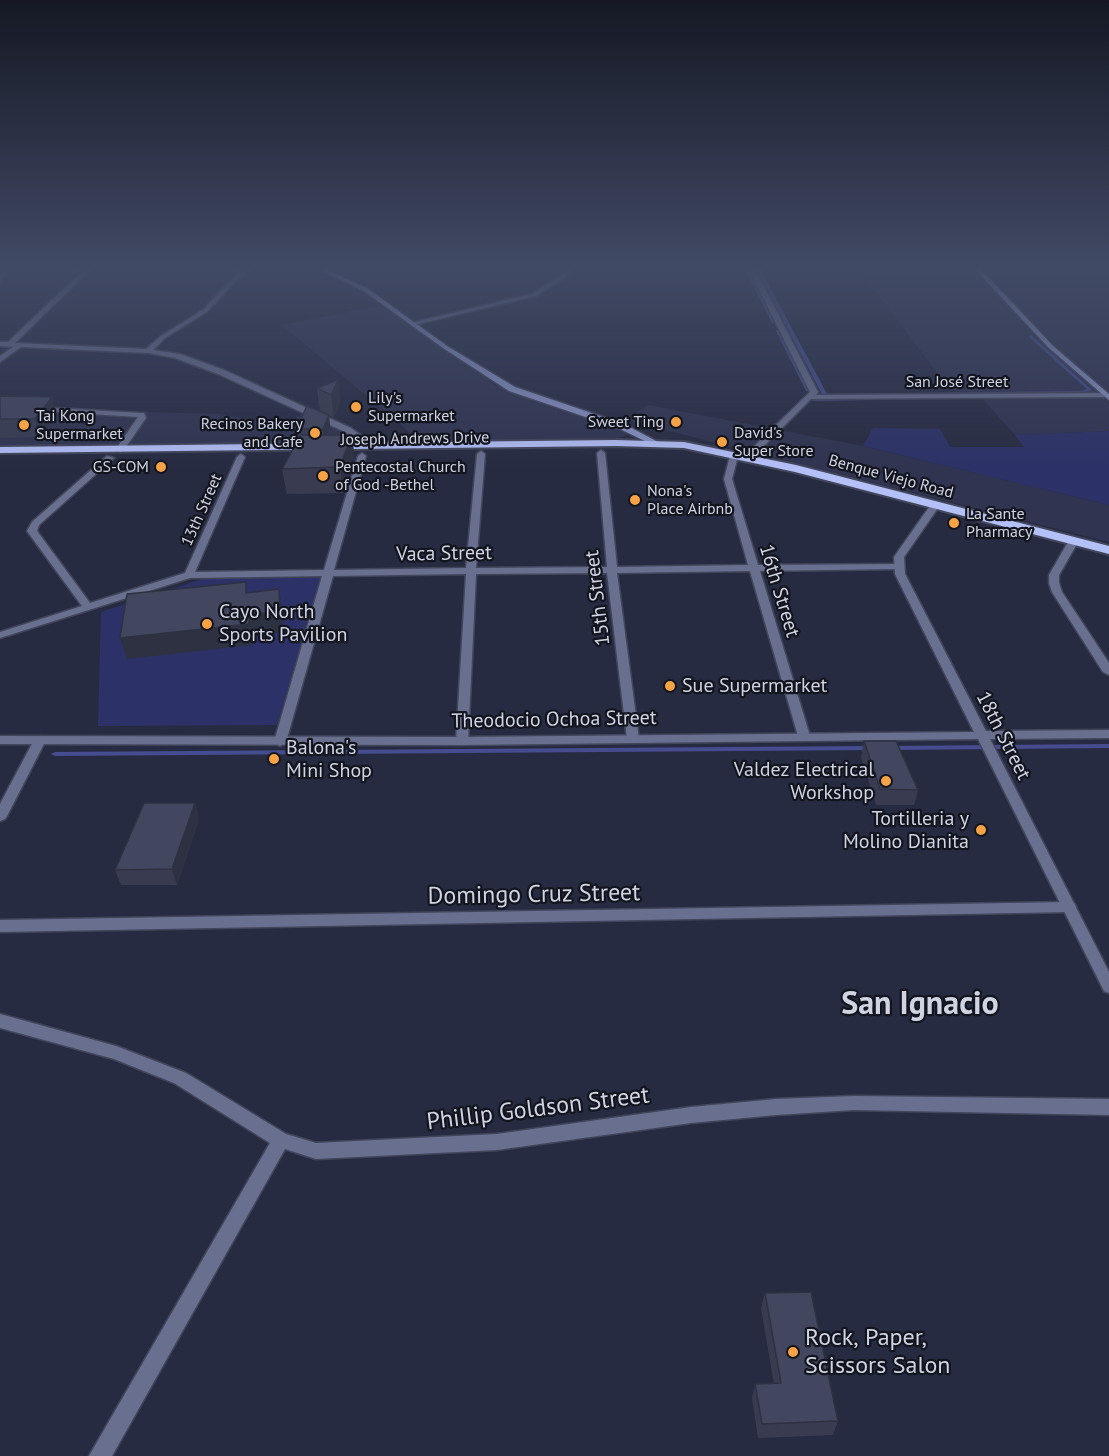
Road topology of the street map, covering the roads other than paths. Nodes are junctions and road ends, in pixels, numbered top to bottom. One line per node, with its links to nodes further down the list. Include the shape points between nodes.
1 (17, 333): 6 (street)
2 (168, 333): 8 (street)
3 (428, 333): 13 (main road, Benque Viejo Road, via 512,389 621,426)
4 (785, 333): 10 (street, via 813,387)
5 (1038, 333): 11 (main road)
6 (4, 345): 7 (street)
7 (18, 346): 8 (street); 9 (street)
8 (148, 351): 16 (street, via 177,356 221,372 348,430 360,439)
9 (0, 360)
10 (811, 397): 11 (street, San José Street); 19 (street)
11 (1107, 397)
12 (34, 409): 14 (street, via 141,415)
13 (656, 443): 16 (highway, Joseph Andrews Drive); 19 (highway, Benque Viejo Road)
14 (120, 449): 15 (highway, Joseph Andrews Drive); 16 (highway, Joseph Andrews Drive)
15 (0, 450)
16 (363, 451): 18 (highway, Joseph Andrews Drive); 20 (highway, Joseph Andrews Drive); 30 (street)
17 (601, 453): 18 (highway, Joseph Andrews Drive); 19 (highway, Joseph Andrews Drive); 28 (street, 15th Street)
18 (481, 454): 29 (street)
19 (734, 456): 23 (highway, Benque Viejo Road); 27 (street, 16th Street, via 728,478)
20 (241, 457): 21 (highway, Joseph Andrews Drive); 31 (street, 13th Street)
21 (110, 458): 22 (highway, Joseph Andrews Drive); 32 (street, via 35,524 32,531)
22 (0, 459)
23 (935, 506): 24 (highway, Benque Viejo Road); 26 (street, via 899,557)
24 (1073, 542): 25 (highway, Benque Viejo Road); 34 (street, via 1054,575 1054,583)
25 (1109, 550)
26 (898, 566): 27 (street, Vaca Street); 35 (street, 18th Street)
27 (753, 568): 28 (street, Vaca Street); 37 (street, 16th Street)
28 (612, 569): 29 (street, Vaca Street); 38 (street, 15th Street)
29 (471, 572): 30 (street, Vaca Street); 41 (street)
30 (327, 574): 31 (street, Vaca Street); 42 (street)
31 (189, 575): 32 (street, Vaca Street)
32 (87, 606): 33 (street, Vaca Street)
33 (0, 635)
34 (1109, 672)
35 (980, 734): 36 (street, Theodocio Ochoa Street); 37 (street, Theodocio Ochoa Street); 44 (street, 18th Street)
36 (1109, 734)
37 (804, 736): 38 (street, Theodocio Ochoa Street)
38 (633, 739): 41 (street, Theodocio Ochoa Street)
39 (40, 740): 40 (street, Theodocio Ochoa Street); 42 (street, Theodocio Ochoa Street); 43 (street)
40 (0, 741)
41 (462, 741): 42 (street, Theodocio Ochoa Street)
42 (280, 742)
43 (0, 816)
44 (1069, 907): 45 (street, Domingo Cruz Street); 46 (street, 18th Street)
45 (0, 927)
46 (1109, 987)
47 (0, 1021): 49 (street, Phillip Goldson Street, via 116,1053 180,1078)
48 (1109, 1107): 49 (street, Phillip Goldson Street, via 854,1103 776,1107 497,1142 365,1151 316,1151)
49 (281, 1140): 50 (street)
50 (100, 1456)

